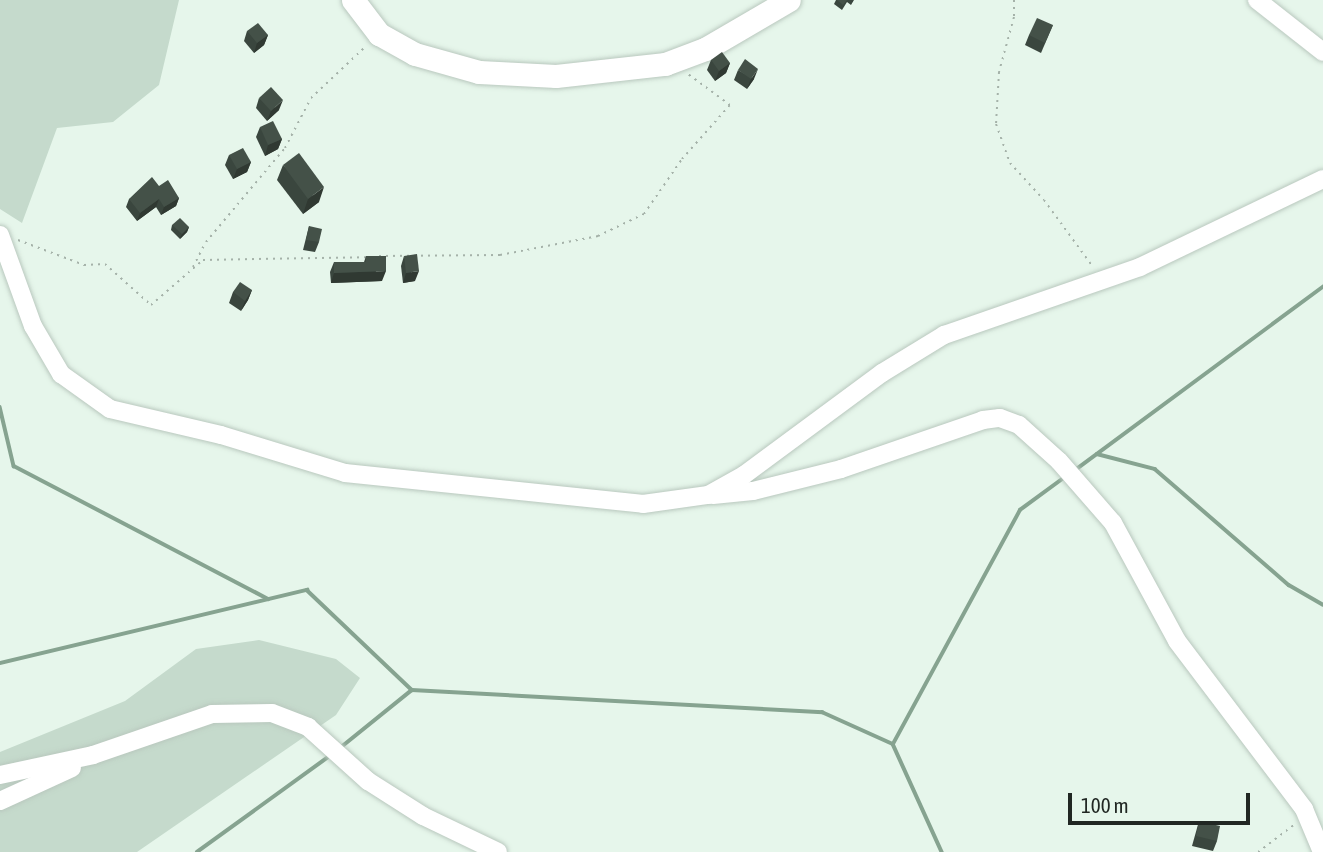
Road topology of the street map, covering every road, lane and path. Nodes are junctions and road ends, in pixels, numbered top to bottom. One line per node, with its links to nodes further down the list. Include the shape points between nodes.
1 (353, 0): 5 (main road)
2 (789, 0): 7 (main road, via 705,49)
3 (1014, 0): 11 (path, via 999,72 996,124 1010,163 1044,200)
4 (1257, 0): 6 (street)
5 (379, 34): 7 (main road, via 415,54 479,72 600,74); 10 (path, via 312,98 285,148 206,243)
6 (1323, 52)
7 (664, 64): 10 (path, via 701,79 730,105 681,159 643,214 598,236 500,255 426,252 351,259 203,260)
8 (1323, 179): 11 (street, via 1200,241)
9 (6, 236): 10 (path, via 84,265 105,264 151,305); 12 (street, via 28,314 61,374 110,409 221,435 345,473 643,504)
10 (192, 269)
11 (1104, 282): 12 (street, via 944,335 882,373 766,461)
12 (708, 495): 16 (street, via 753,491 841,469 983,420 1000,418 1019,425 1096,500 1142,570 1200,676)
13 (93, 755): 14 (street); 15 (street); 17 (street, via 212,714 249,711 299,721 368,781)
14 (0, 775)
15 (0, 801)
16 (1307, 815): 18 (path); 19 (street)
17 (498, 852)
18 (1258, 852)
19 (1322, 852)

